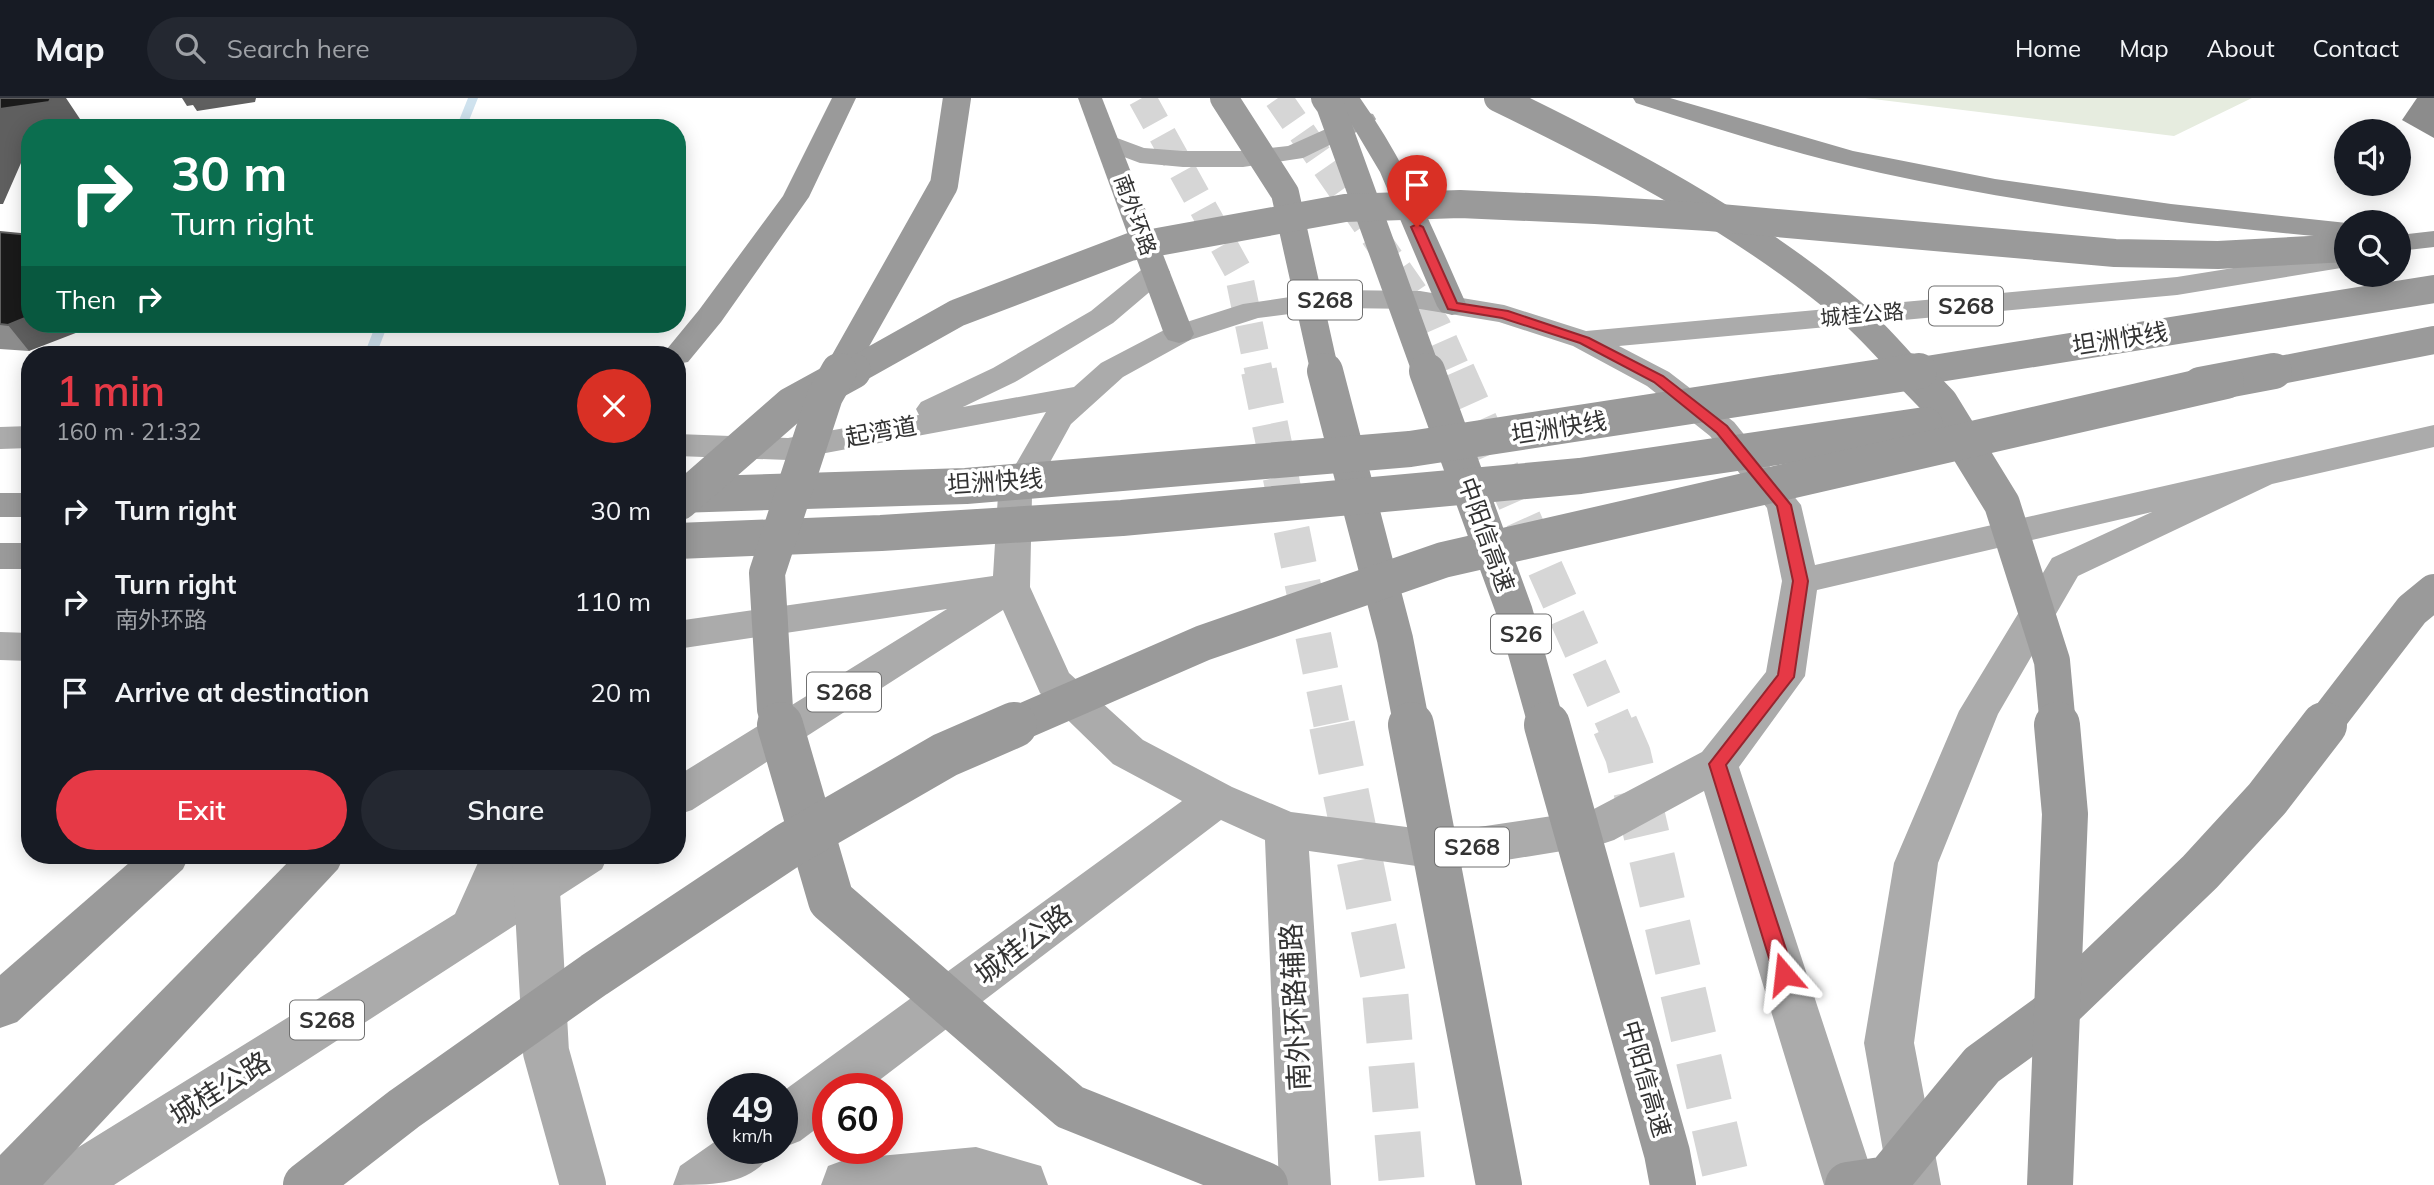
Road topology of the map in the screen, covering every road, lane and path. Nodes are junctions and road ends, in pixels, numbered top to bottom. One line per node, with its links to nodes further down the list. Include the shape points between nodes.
1 (844, 98): 23 (highway, via 796,197)
2 (957, 98): 67 (highway, bridge, via 944,185 825,396 767,573 775,709 831,900 1070,1107)
3 (1090, 98): 9 (highway, 南外环路)
4 (1224, 98): 69 (highway, bridge, via 1285,193 1331,399 1395,639)
5 (1325, 98): 70 (highway, 中阳信高速 / S26, bridge, via 1515,613)
6 (1498, 98): 73 (highway, bridge, via 1722,221 1781,257 1852,313 1940,403 2003,504 2052,661 2065,814)
7 (1645, 98): 10 (highway, via 1768,136 1960,180 2124,208)
8 (1356, 109): 9 (main road, via 1294,153 1183,159 1140,155); 19 (highway, via 1402,193)
9 (1109, 143): 17 (highway, 南外环路)
10 (2334, 230)
11 (2411, 238): 12 (highway)
12 (2433, 241): 13 (highway); 14 (main road)
13 (2411, 242)
14 (2411, 247)
15 (2334, 249): 31 (highway, bridge, via 2218,255 2115,253 1608,210 1460,204 1345,208 1130,247 957,313 791,405)
16 (2334, 260): 21 (main road, 城桂公路 / S268, via 2177,286)
17 (1156, 272): 20 (highway, 南外环路); 26 (main road, via 1102,317 1004,375)
18 (2434, 289): 33 (highway, 坦洲快线, bridge, via 1410,449 966,486)
19 (1452, 306): 20 (main road, S268, via 1420,300 1336,299 1254,310); 21 (main road, S268, via 1504,314)
20 (1179, 334): 25 (main road, S268, via 1112,370)
21 (1584, 340): 41 (main road, S268, via 1658,379 1722,429 1784,505)
22 (2434, 340): 24 (highway, 坦洲快线, bridge)
23 (685, 346)
24 (2226, 381): 38 (highway, 坦洲快线, bridge, via 1580,476 1122,519); 62 (highway, bridge, via 1443,560 1203,643 945,755 789,845 572,991)
25 (1083, 395): 26 (main road, 起湾道); 42 (main road, S268, via 1058,418 1016,495)
26 (882, 432): 30 (main road, 起湾道, via 788,449)
27 (2434, 436): 32 (main road)
28 (21, 437): 29 (main road)
29 (0, 438)
30 (686, 445)
31 (710, 474): 34 (highway, bridge); 37 (main road, bridge)
32 (2263, 475): 41 (main road); 72 (main road, via 2064,566 1979,710 1916,863 1889,1043)
33 (686, 495)
34 (686, 497)
35 (0, 505): 36 (highway)
36 (21, 505)
37 (686, 513)
38 (686, 541)
39 (0, 556): 40 (highway)
40 (21, 556)
41 (1800, 581): 47 (main road, S268, via 1786,677)
42 (1011, 587): 44 (main road); 48 (main road, S268); 49 (main road, S268, via 1054,682 1128,752)
43 (2434, 592): 71 (highway, bridge, via 2412,610 2266,799 2200,872 2052,1014 1982,1065 1888,1179)
44 (686, 634)
45 (0, 646): 46 (main road)
46 (21, 647)
47 (1717, 764): 50 (main road, S268, via 1599,827 1445,851); 71 (main road)
48 (686, 792)
49 (1217, 799): 50 (main road, S268); 58 (main road, 城桂公路)
50 (1286, 830): 68 (main road, 南外环路辅路)
51 (158, 864): 57 (highway)
52 (314, 864): 60 (highway)
53 (500, 864): 56 (main road)
54 (536, 864): 63 (main road, bridge, via 546,1052)
55 (574, 864): 56 (main road, 城桂公路 / S268)
56 (472, 929): 61 (main road, 城桂公路 / S268)
57 (0, 1006)
58 (849, 1073)
59 (727, 1164): 64 (main road)
60 (7, 1185)
61 (67, 1185)
62 (306, 1185)
63 (583, 1185)
64 (699, 1185)
65 (847, 1185): 66 (main road, via 976,1173)
66 (1022, 1185)
67 (1265, 1185)
68 (1305, 1185)
69 (1499, 1185)
70 (1673, 1185)
71 (1849, 1185)
72 (1915, 1185)
73 (2050, 1185)

